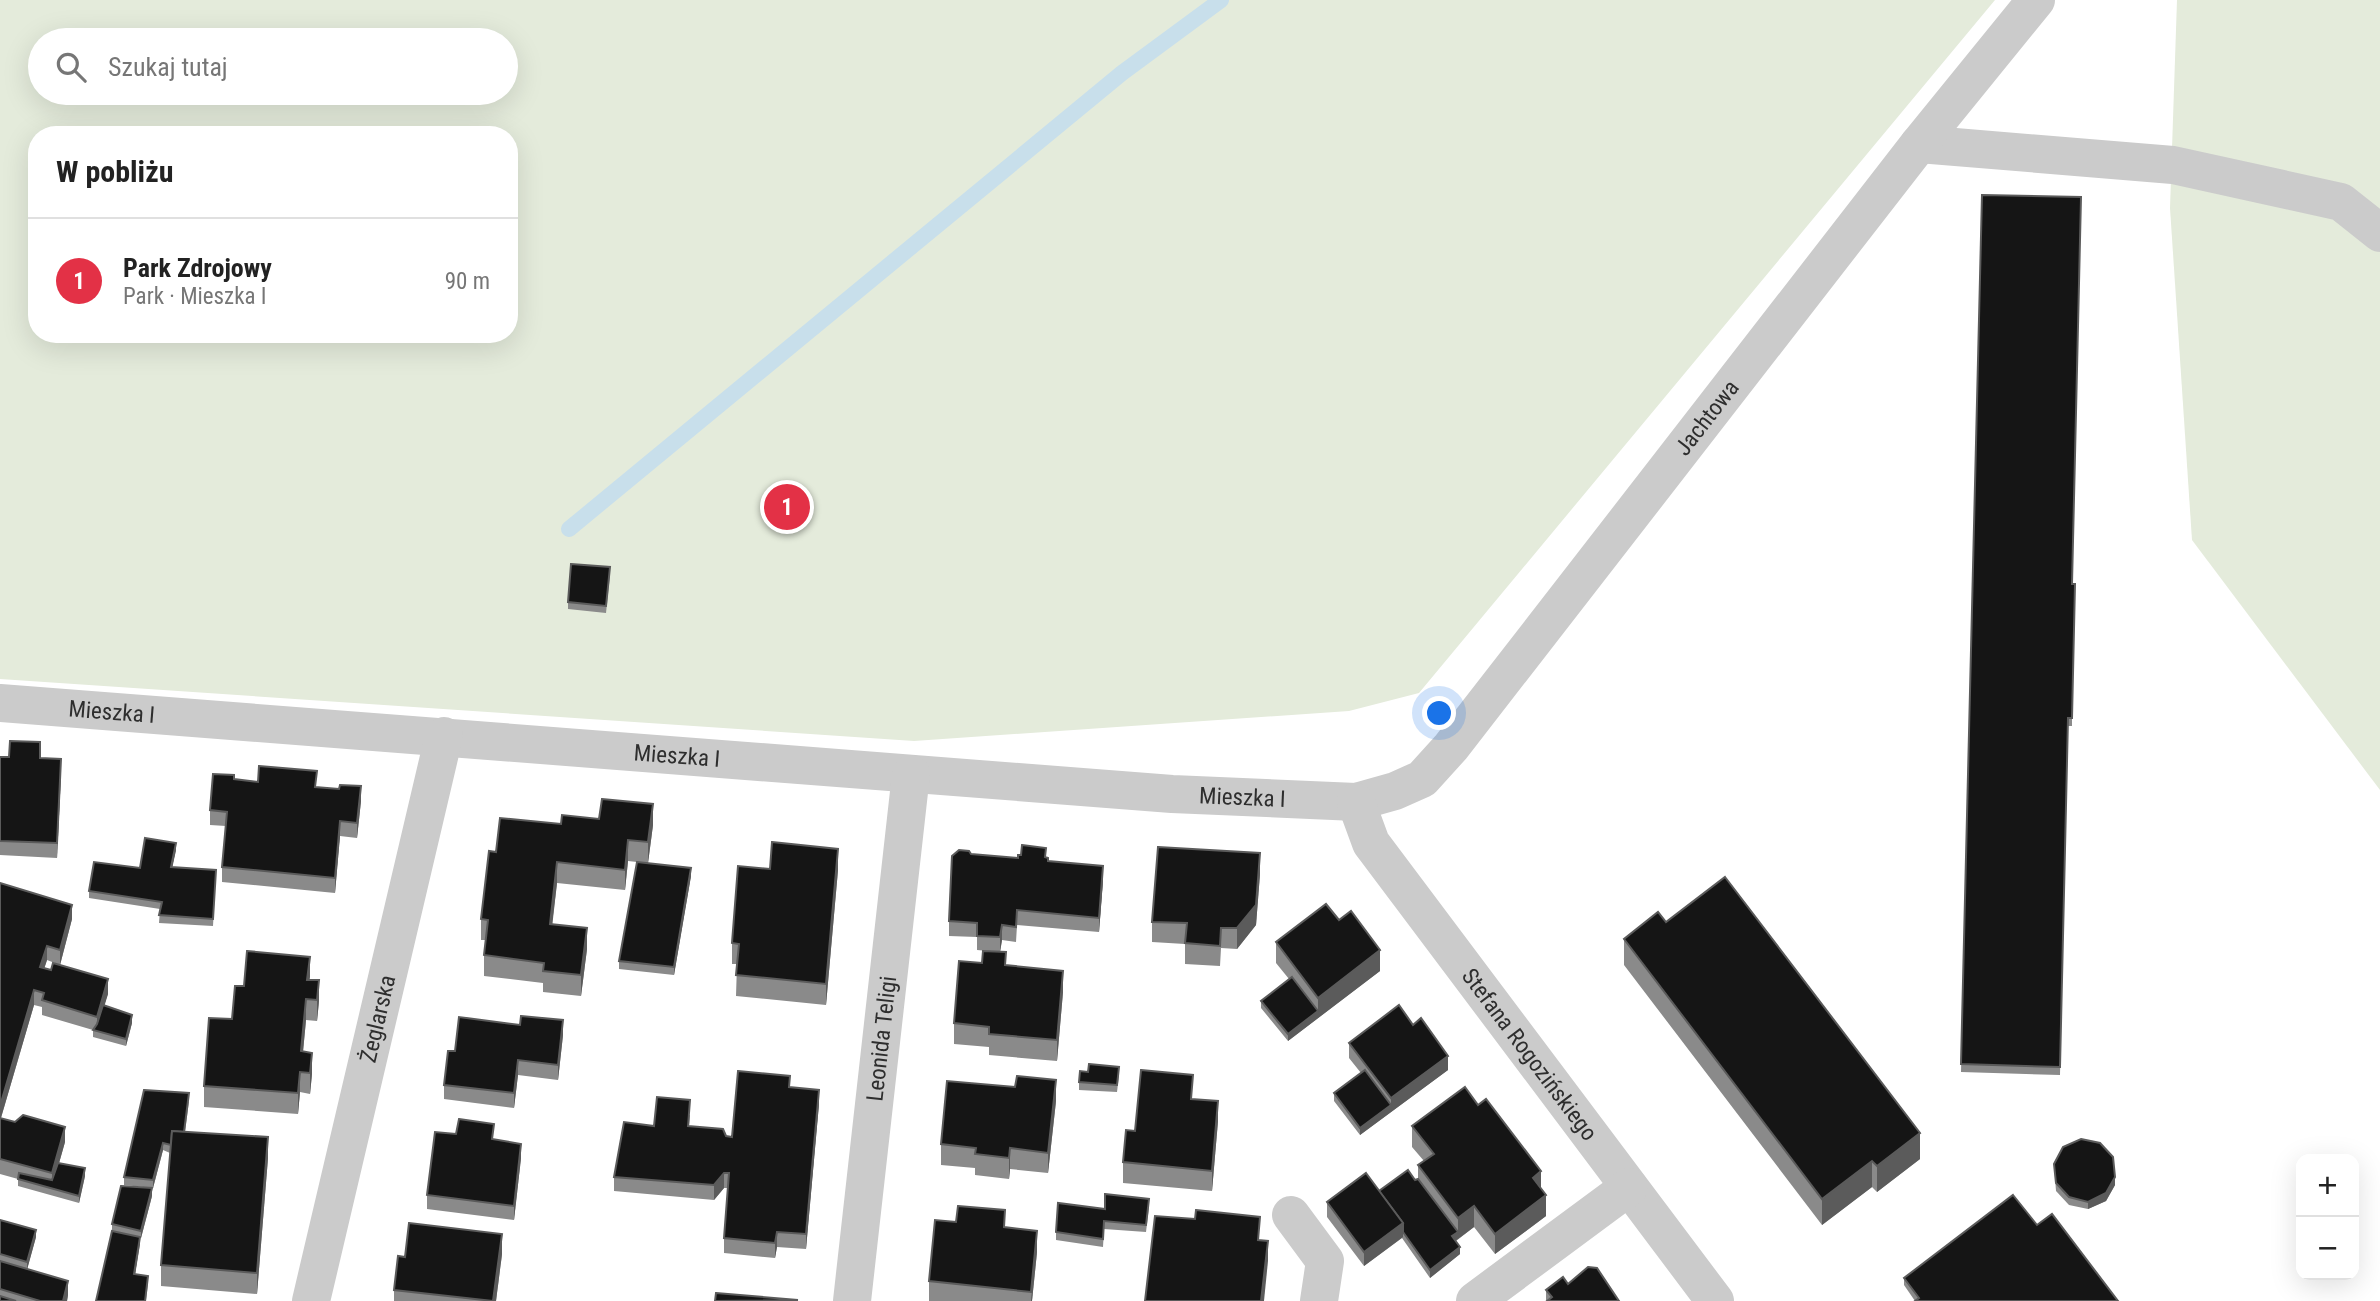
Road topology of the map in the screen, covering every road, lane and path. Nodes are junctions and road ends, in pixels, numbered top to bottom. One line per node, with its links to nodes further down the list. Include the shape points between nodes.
1 (2036, 0): 2 (street, Jachtowa)
2 (1919, 144): 3 (street, via 2173,165 2341,202); 7 (street, Jachtowa, via 1451,747 1422,779)
3 (2380, 233)
4 (0, 703): 5 (street, Mieszka I)
5 (444, 736): 6 (street, Mieszka I); 10 (street, Żeglarska)
6 (911, 775): 7 (street, Mieszka I); 11 (street, Leonida Teligi)
7 (1356, 802): 8 (street, Stefana Rogozińskiego, via 1371,843)
8 (1629, 1187): 13 (street); 14 (street, Stefana Rogozińskiego)
9 (1291, 1215): 12 (street, via 1325,1261)
10 (311, 1301)
11 (852, 1301)
12 (1319, 1301)
13 (1475, 1301)
14 (1715, 1301)

